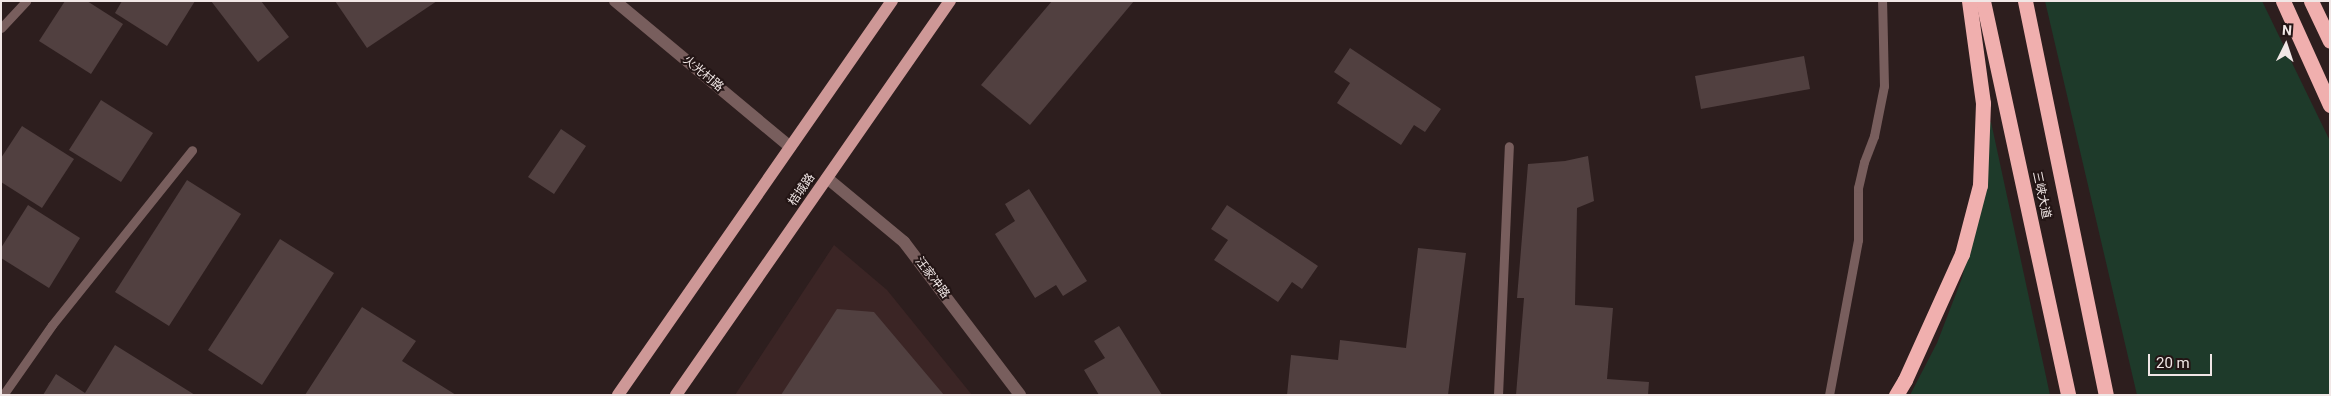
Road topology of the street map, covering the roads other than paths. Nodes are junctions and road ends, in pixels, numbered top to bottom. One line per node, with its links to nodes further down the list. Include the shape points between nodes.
1 (26, 1): 11 (lane)
2 (615, 1): 15 (street, 火光村路)
3 (892, 1): 15 (main road)
4 (950, 1): 17 (main road, 桔城路)
5 (1882, 1): 24 (lane, via 1884,86 1874,136 1858,188 1858,240)
6 (1969, 1): 25 (highway, via 1983,103 1980,185 1962,254)
7 (1984, 1): 26 (highway, 三峡大道)
8 (2026, 1): 18 (highway, 三峡大道)
9 (2283, 1): 13 (highway)
10 (2310, 1): 12 (highway)
11 (1, 28)
12 (2330, 41)
13 (2330, 105)
14 (1508, 146): 23 (lane)
15 (790, 147): 20 (main road)
16 (192, 150): 19 (lane, via 52,325)
17 (827, 178): 21 (main road, 桔城路); 22 (street, 汪家冲路, via 904,242)
18 (2106, 394)
19 (3, 395)
20 (618, 395)
21 (676, 395)
22 (1020, 395)
23 (1498, 395)
24 (1829, 395)
25 (1896, 395)
26 (2068, 395)

